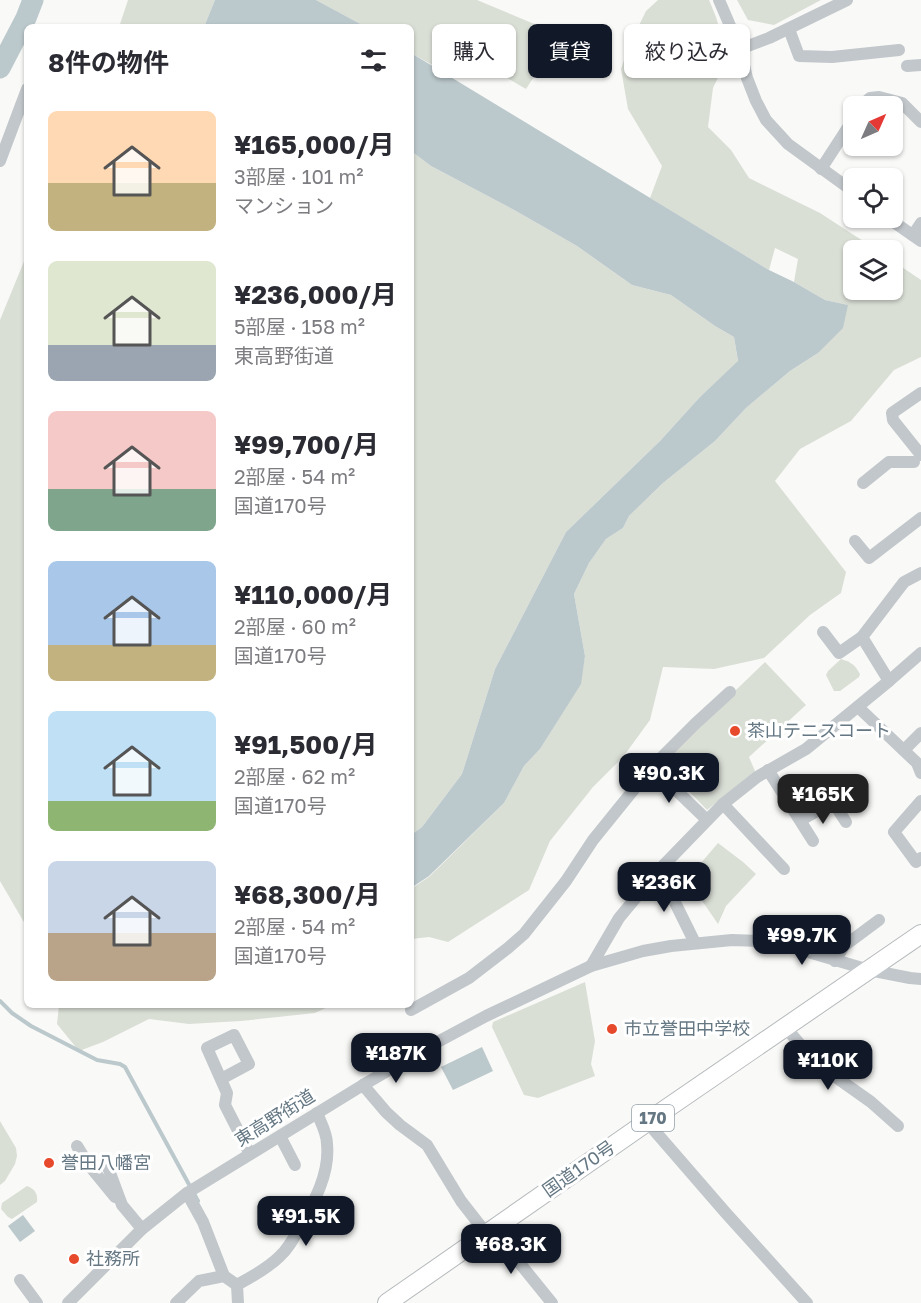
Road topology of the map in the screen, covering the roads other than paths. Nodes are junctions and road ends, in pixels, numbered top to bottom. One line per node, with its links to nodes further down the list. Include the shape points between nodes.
1 (719, 0): 3 (street)
2 (847, 0): 4 (street)
3 (729, 24)
4 (789, 28): 5 (street); 6 (street, via 799,56)
5 (750, 45)
6 (899, 50)
7 (921, 65): 8 (street)
8 (907, 66)
9 (747, 78): 16 (street, via 766,120 788,144)
10 (24, 96): 14 (street)
11 (903, 104): 12 (street)
12 (921, 122)
13 (843, 135): 16 (street)
14 (3, 145): 15 (street)
15 (0, 161)
16 (821, 169): 17 (street)
17 (843, 184)
18 (921, 223): 20 (street)
19 (902, 228): 20 (street)
20 (917, 238)
21 (921, 393): 22 (street, via 892,413)
22 (919, 458): 23 (street); 24 (street, via 890,462)
23 (921, 473)
24 (863, 483)
25 (921, 518): 26 (street, via 869,558)
26 (855, 541)
27 (921, 573): 29 (street, via 904,582)
28 (823, 632): 29 (street, via 839,652)
29 (862, 637): 31 (street)
30 (921, 653): 31 (street)
31 (889, 681): 33 (street)
32 (730, 692): 36 (street)
33 (858, 707): 35 (street); 37 (street, via 806,749)
34 (921, 733): 35 (street)
35 (904, 750): 38 (street)
36 (652, 767): 41 (street); 55 (street, via 524,934 469,978)
37 (768, 770): 40 (street); 42 (street)
38 (921, 773)
39 (921, 801): 45 (street, via 894,831 916,862)
40 (723, 804): 41 (street); 46 (street)
41 (707, 820): 47 (street)
42 (801, 820): 43 (street, via 833,802); 44 (street)
43 (846, 822)
44 (813, 841)
45 (921, 858)
46 (784, 869)
47 (659, 870): 50 (street); 52 (street, via 619,918)
48 (879, 920): 51 (street, via 844,946)
49 (921, 934): 53 (highway, 国道170号 / 170)
50 (695, 943): 51 (street, 東高野街道, via 760,940); 52 (street, 東高野街道, via 643,951)
51 (836, 961): 53 (street, 東高野街道)
52 (591, 966): 58 (street, 東高野街道, via 486,1016)
53 (869, 970): 54 (street, 東高野街道); 56 (highway, 国道170号 / 170)
54 (921, 979)
55 (411, 1010)
56 (786, 1028): 60 (highway, 国道170号 / 170); 61 (street, via 816,1063)
57 (221, 1079): 64 (street, via 227,1093 225,1105)
58 (363, 1085): 59 (street, 東高野街道); 70 (street, via 393,1119 427,1145 461,1201)
59 (317, 1113): 62 (street, 東高野街道); 73 (street, via 328,1144 321,1188 280,1257)
60 (647, 1122): 70 (highway, 国道170号 / 170); 80 (street)
61 (898, 1126)
62 (280, 1136): 64 (street, 東高野街道); 66 (street)
63 (77, 1146): 68 (street)
64 (250, 1154): 67 (street, 東高野街道)
65 (106, 1162): 68 (street)
66 (295, 1165)
67 (191, 1191): 69 (street, 東高野街道); 71 (street)
68 (122, 1205): 69 (street)
69 (142, 1229): 76 (street, 東高野街道)
70 (489, 1231): 78 (highway, 国道170号 / 170); 79 (street)
71 (224, 1276): 73 (street); 74 (street, via 199,1281)
72 (20, 1280): 75 (street)
73 (237, 1285): 77 (street)
74 (179, 1302)
75 (37, 1303)
76 (68, 1303)
77 (238, 1303)
78 (387, 1303)
79 (552, 1303)
80 (807, 1303)

